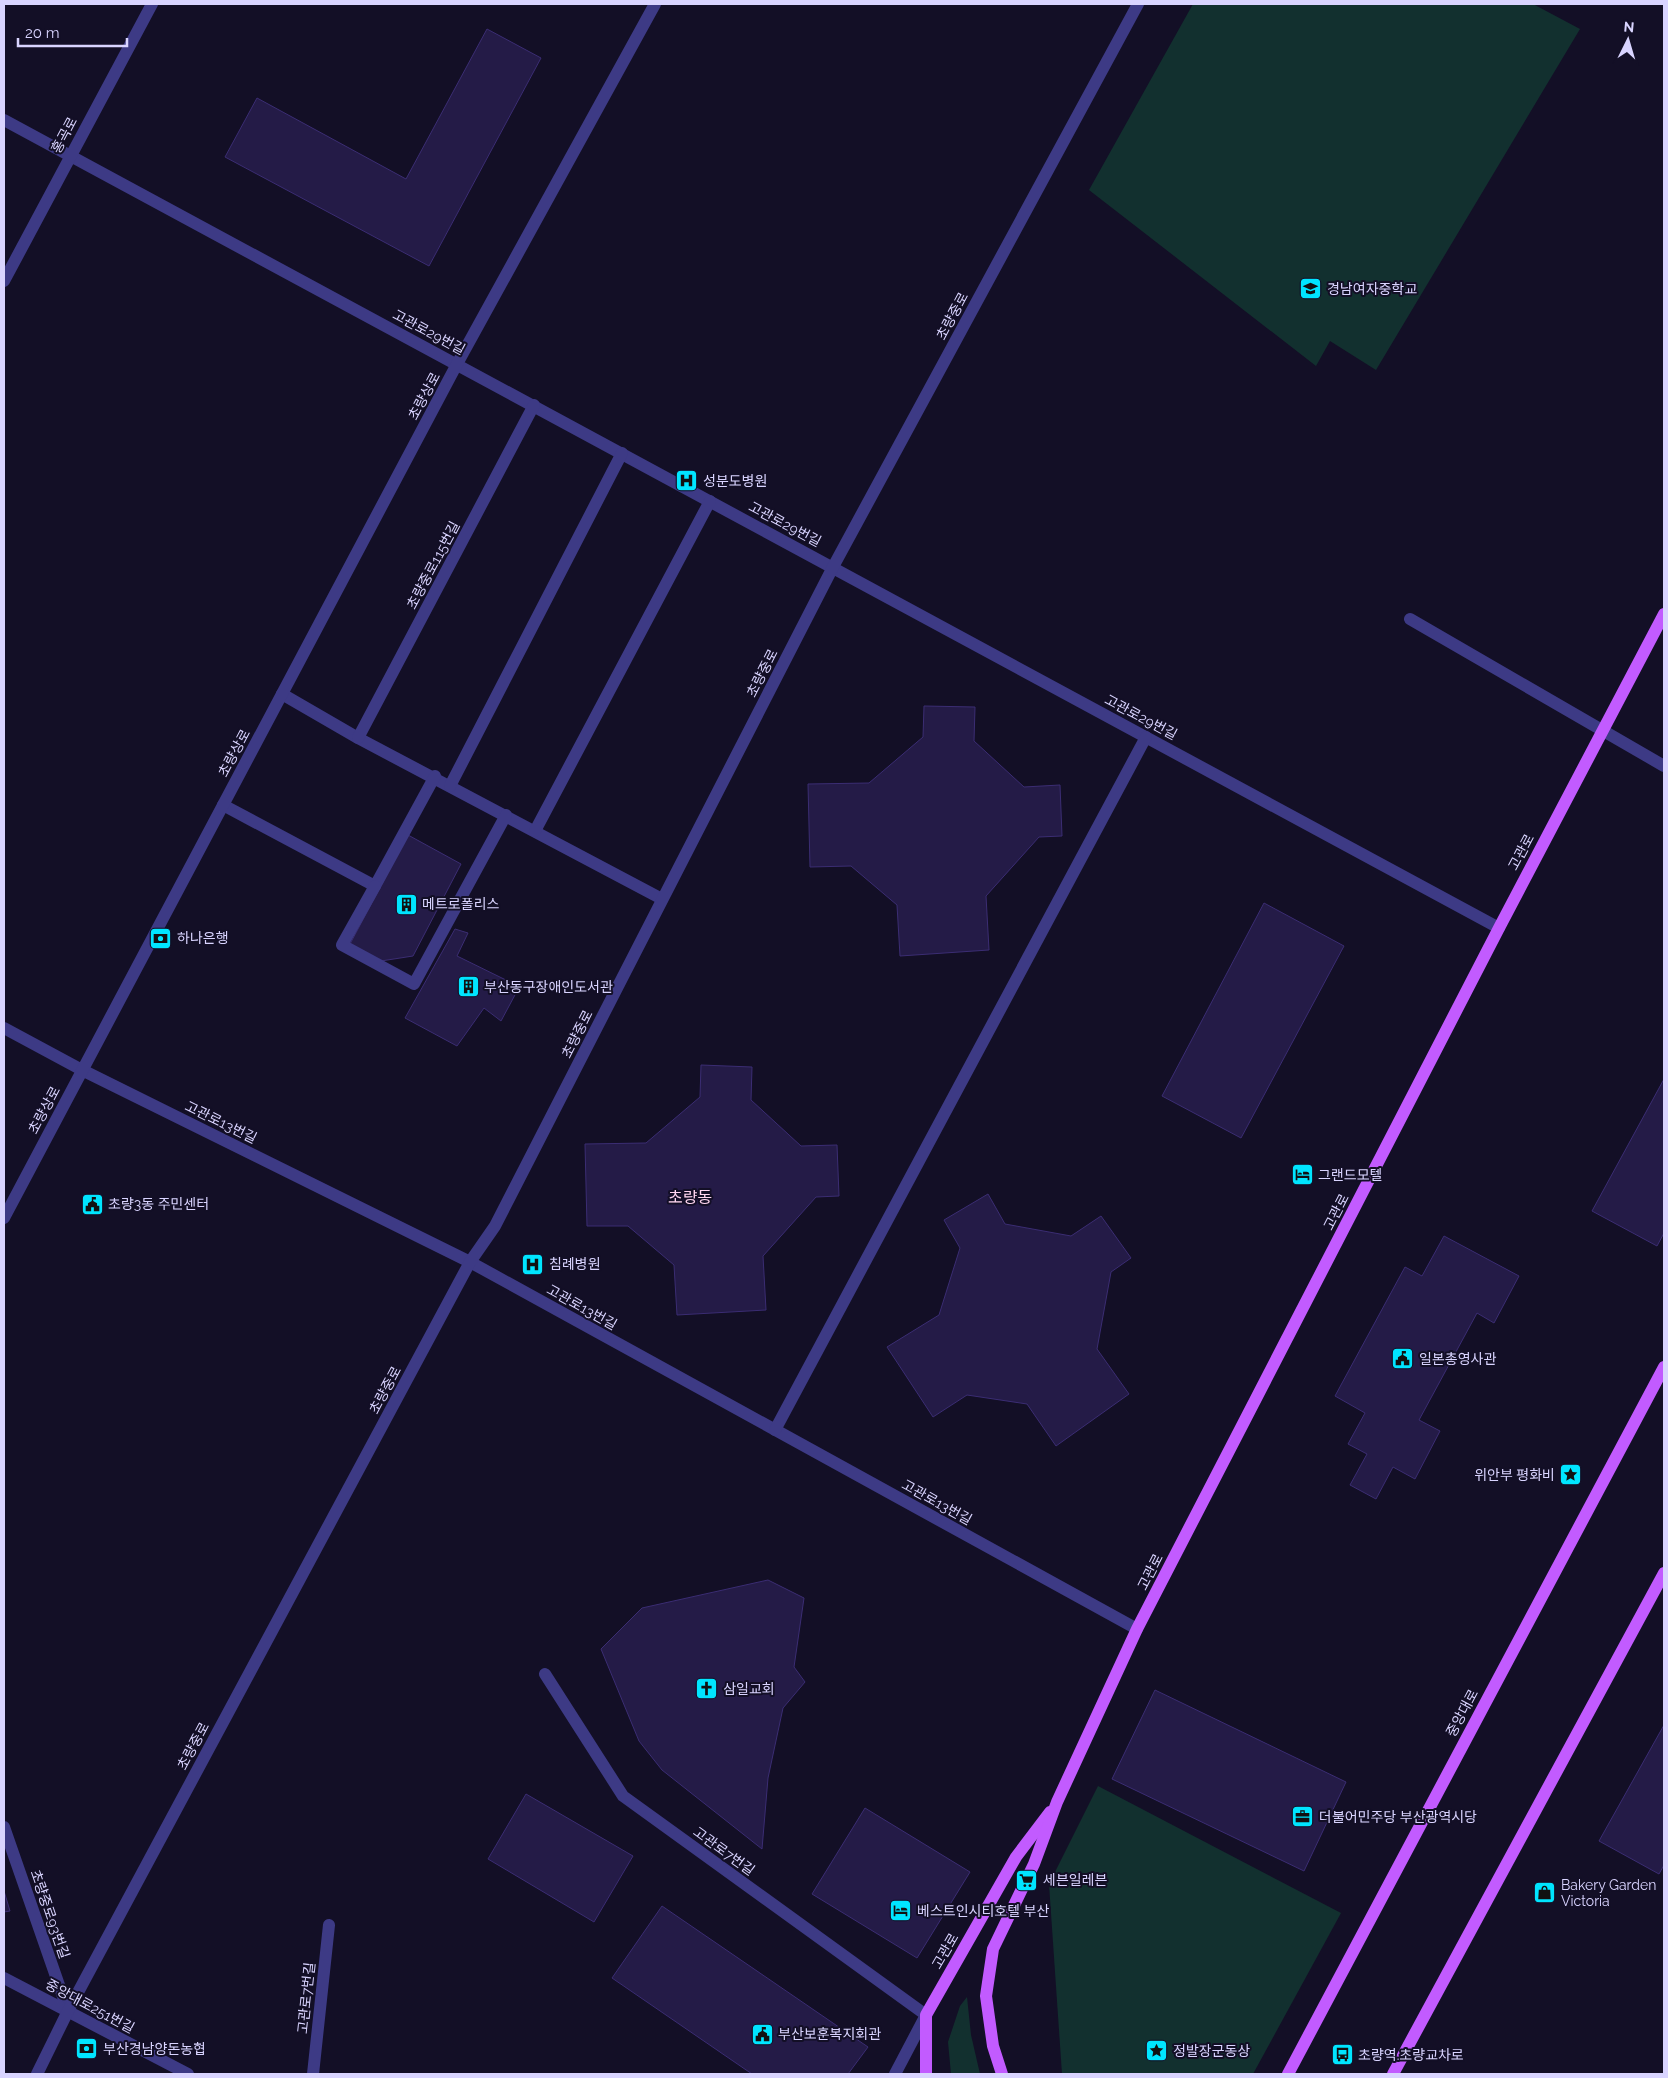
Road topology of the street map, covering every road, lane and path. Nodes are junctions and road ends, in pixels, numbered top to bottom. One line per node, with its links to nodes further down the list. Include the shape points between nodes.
1 (152, 4): 5 (street, 홍곡로)
2 (655, 4): 7 (street, 초량상로)
3 (1138, 4): 11 (street, 초량중로)
4 (4, 120): 5 (street, 고관로29번길)
5 (71, 155): 6 (street, 홍곡로); 7 (street, 고관로29번길)
6 (4, 281)
7 (458, 364): 8 (street, 고관로29번길); 14 (street, 초량상로)
8 (534, 405): 9 (street, 고관로29번길); 17 (street, 초량중로115번길)
9 (622, 453): 10 (street, 고관로29번길); 20 (street)
10 (710, 501): 11 (street, 고관로29번길); 23 (street)
11 (833, 567): 16 (street, 고관로29번길); 25 (street, 초량중로)
12 (1664, 614): 15 (main road, 고관로)
13 (1410, 619): 15 (street)
14 (282, 694): 17 (street); 21 (street, 초량상로)
15 (1602, 731): 18 (street); 26 (main road, 고관로)
16 (1146, 737): 26 (street, 고관로29번길); 32 (street)
17 (358, 738): 19 (street)
18 (1664, 766)
19 (435, 776): 20 (street); 24 (street)
20 (450, 786): 22 (street)
21 (223, 805): 24 (street); 28 (street, 초량상로)
22 (506, 815): 23 (street); 24 (street, via 414,984 342,944)
23 (534, 831): 25 (street)
24 (375, 886)
25 (662, 899): 30 (street, 초량중로, via 495,1226)
26 (1499, 928): 34 (main road, 고관로)
27 (4, 1028): 28 (street, 고관로13번길)
28 (82, 1070): 29 (street, 초량상로); 30 (street, 고관로13번길)
29 (4, 1218)
30 (470, 1262): 32 (street, 고관로13번길); 40 (street, 초량중로)
31 (1664, 1367): 48 (main road, 중앙대로)
32 (775, 1430): 34 (street, 고관로13번길)
33 (1664, 1573): 49 (main road)
34 (1137, 1630): 36 (main road, 고관로)
35 (545, 1674): 41 (street, 고관로7번길, via 623,1796)
36 (1057, 1802): 41 (main road, 고관로, via 1016,1857); 47 (main road, 고관로, via 1034,1864 993,1949 986,1996 993,2046)
37 (4, 1827): 40 (street, 초량중로93번길)
38 (329, 1925): 44 (street, 고관로7번길)
39 (4, 1978): 40 (street, 중앙대로251번길)
40 (68, 2011): 42 (street, 초량중로); 43 (street, 중앙대로251번길)
41 (926, 2016): 45 (street); 46 (main road, 고관로)
42 (37, 2074)
43 (188, 2074)
44 (313, 2074)
45 (895, 2074)
46 (926, 2074)
47 (1002, 2074)
48 (1288, 2074)
49 (1393, 2074)

